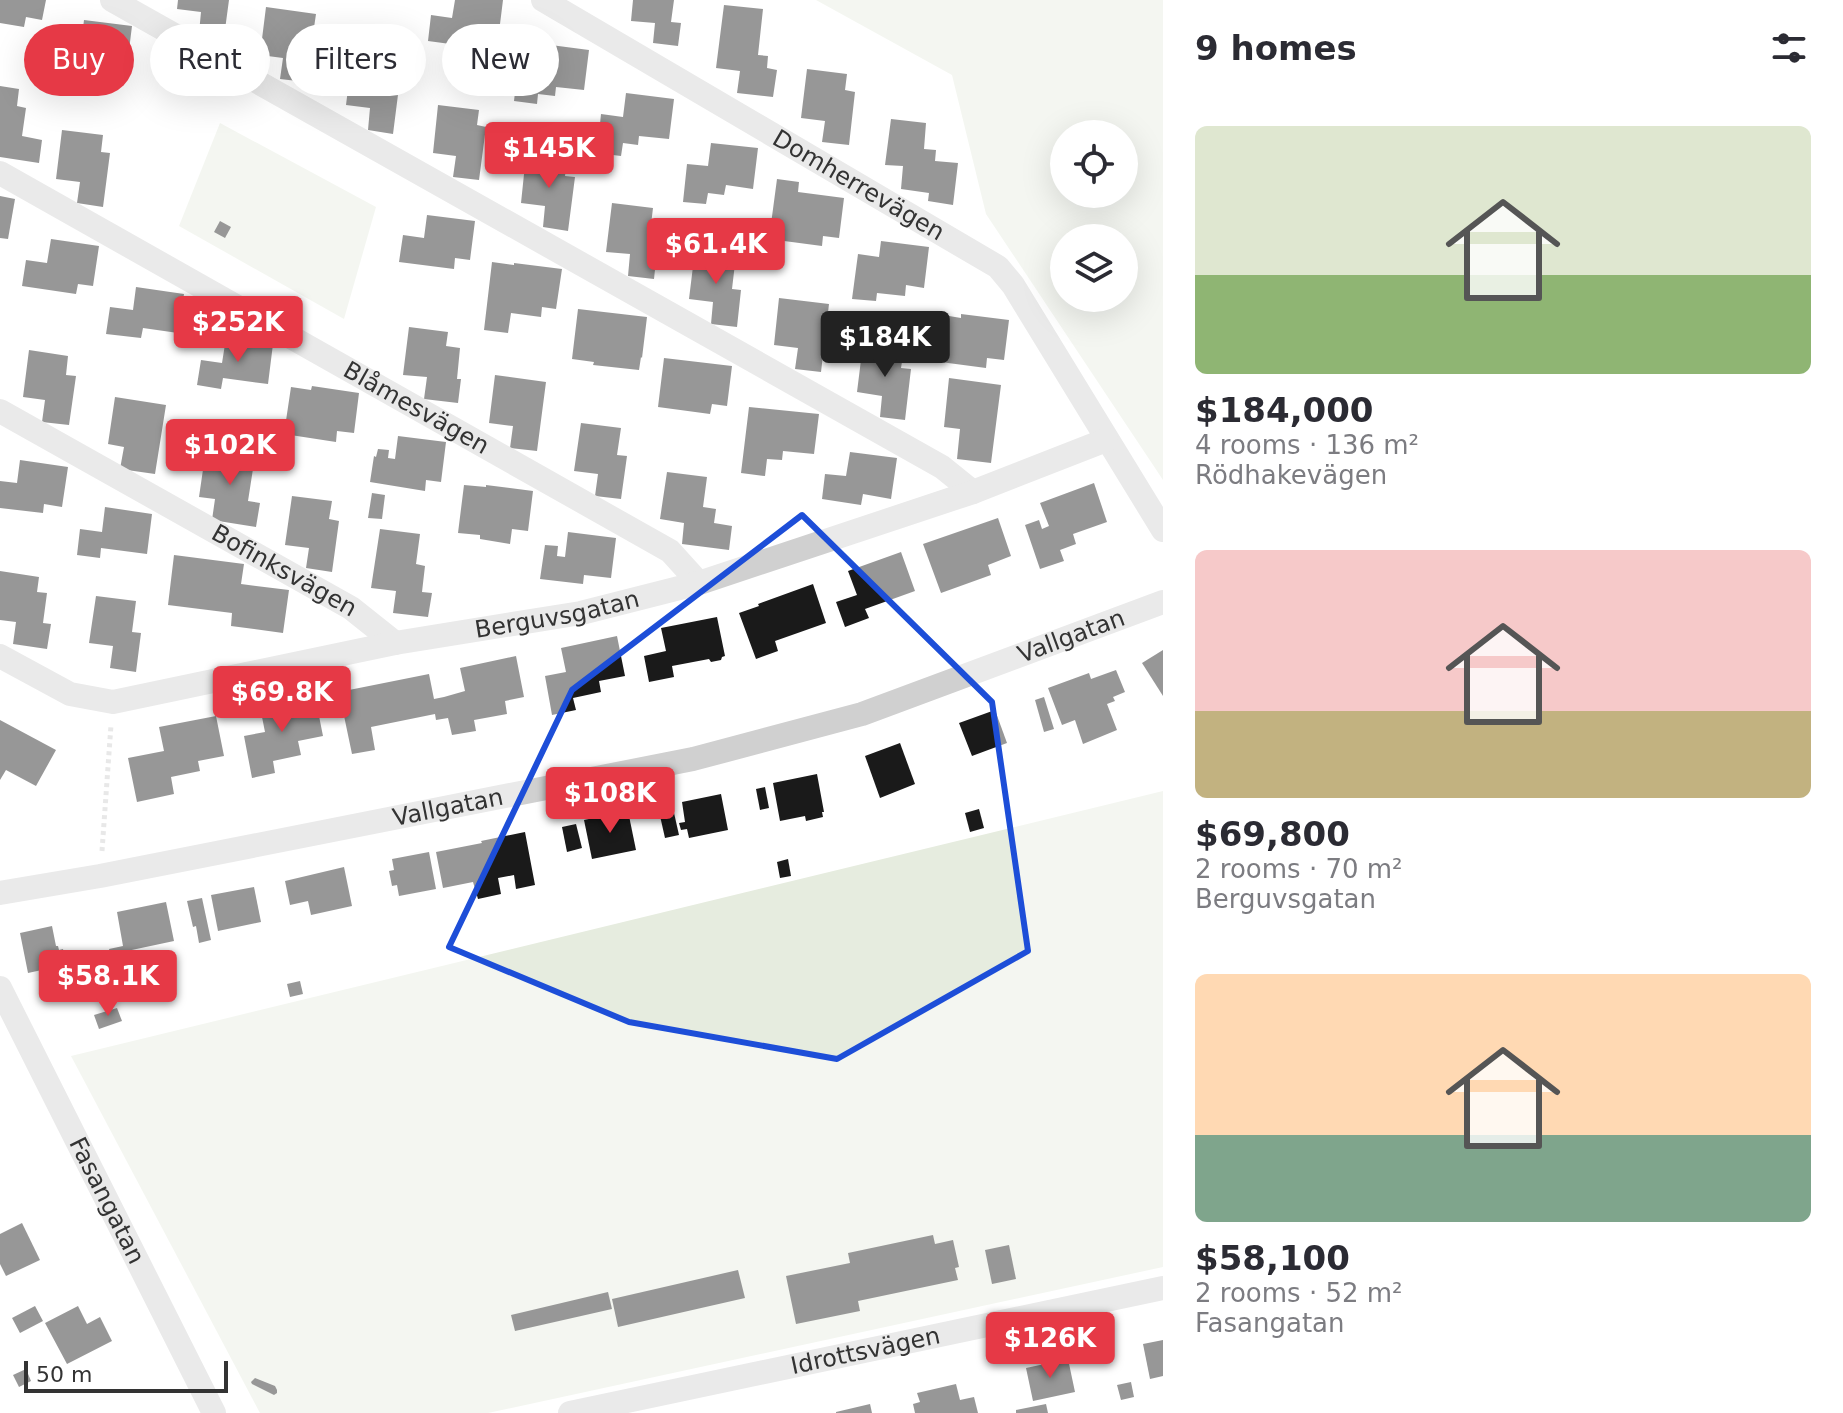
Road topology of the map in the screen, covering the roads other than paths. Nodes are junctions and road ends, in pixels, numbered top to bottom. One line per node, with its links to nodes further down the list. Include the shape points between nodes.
1 (112, 0): 6 (street, via 942,467)
2 (543, 0): 5 (street, Domherrevägen, via 998,267)
3 (0, 173): 8 (street, Blåmesvägen, via 670,551)
4 (0, 411): 10 (street, Bofinksvägen, via 351,608)
5 (1106, 440): 6 (street, Berguvsgatan); 7 (street, Domherrevägen)
6 (973, 492): 8 (street, Berguvsgatan)
7 (1163, 530)
8 (699, 583): 10 (street, Berguvsgatan, via 581,613)
9 (1163, 602): 12 (street, Vallgatan, via 862,714 693,759)
10 (395, 643): 11 (street, Berguvsgatan, via 113,702 70,694)
11 (0, 656)
12 (0, 893)
13 (0, 988): 15 (street, Fasangatan)
14 (1163, 1288): 16 (street, Idrottsvägen)
15 (214, 1413)
16 (570, 1413)

